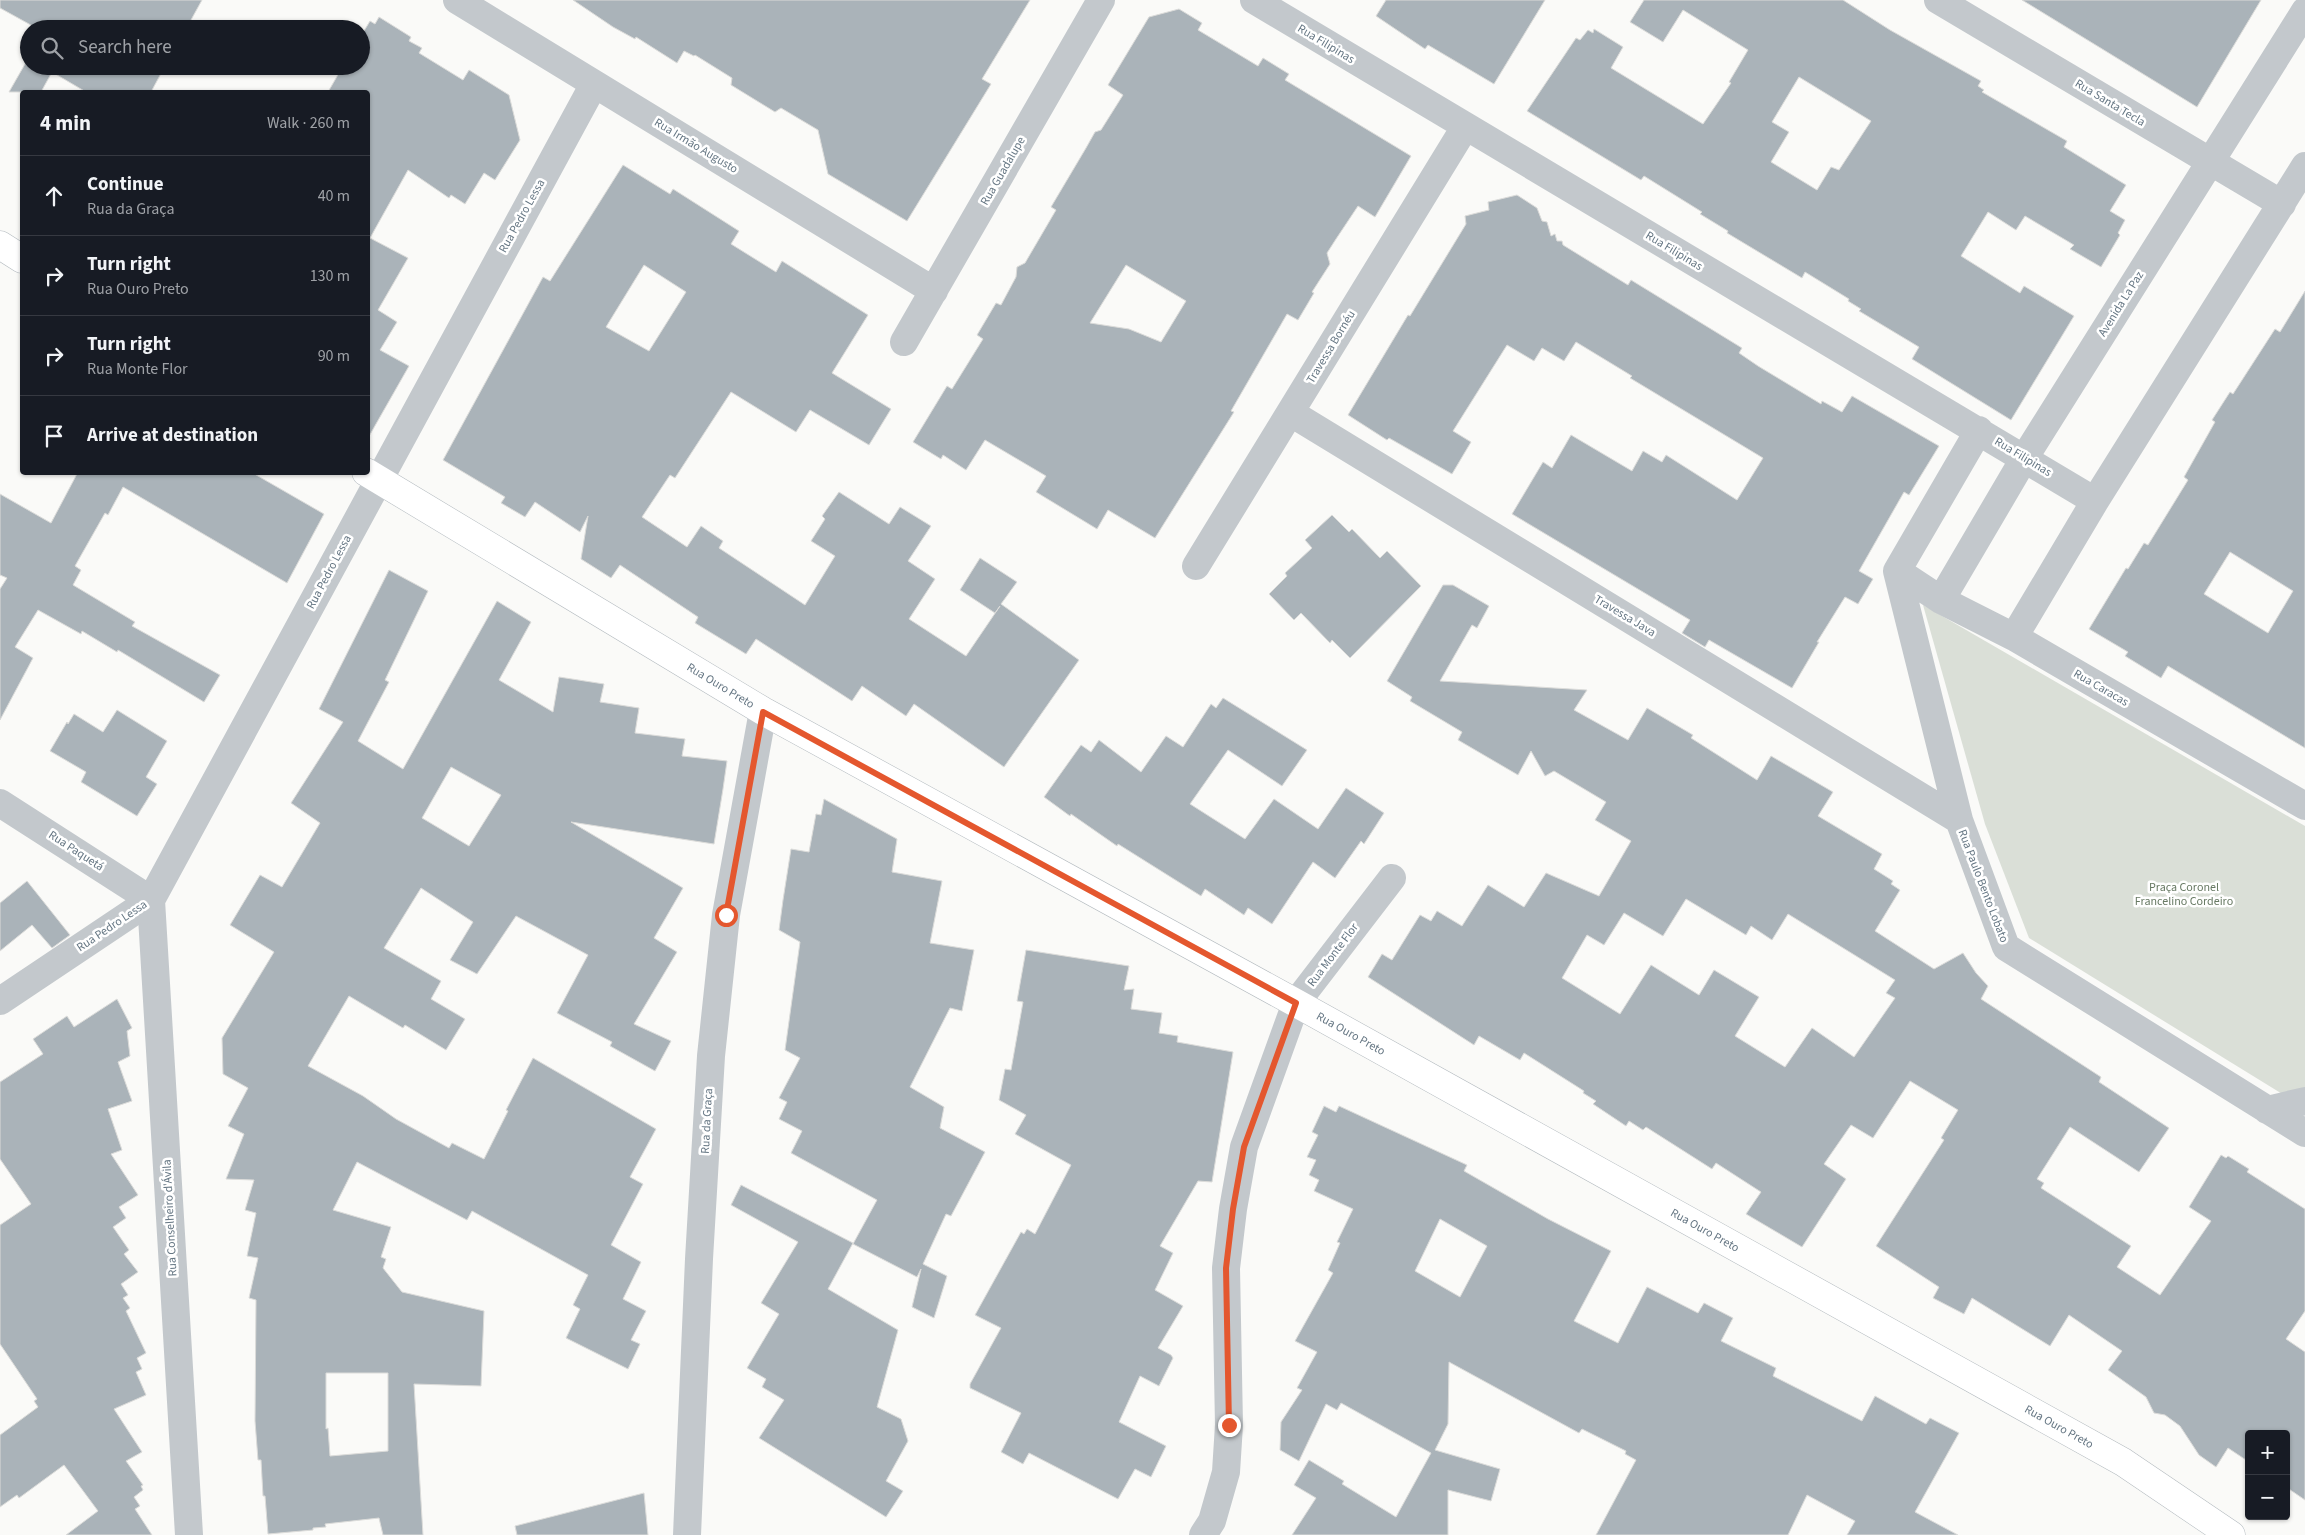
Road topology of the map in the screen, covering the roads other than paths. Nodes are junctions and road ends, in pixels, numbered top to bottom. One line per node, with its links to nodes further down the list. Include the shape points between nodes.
1 (457, 0): 6 (street, Rua Irmão Augusto)
2 (1101, 0): 13 (street, Rua Guadalupe)
3 (1254, 0): 7 (street, Rua Filipinas)
4 (1938, 0): 8 (street, Rua Santa Tecla)
5 (2305, 11): 8 (street, Avenida La Paz)
6 (594, 84): 13 (street, Rua Irmão Augusto); 18 (street, Rua Pedro Lessa)
7 (1465, 127): 15 (street, Travessa Bornéu); 16 (street, Rua Filipinas)
8 (2210, 163): 10 (street, Rua Santa Tecla); 17 (street, Avenida La Paz)
9 (2305, 166): 10 (street)
10 (2282, 204): 19 (street)
11 (0, 245): 12 (main road)
12 (20, 258)
13 (934, 291): 14 (street, Rua Guadalupe)
14 (904, 342)
15 (1291, 413): 20 (street, Travessa Bornéu); 27 (street, Travessa Java)
16 (1979, 430): 17 (street, Rua Filipinas); 21 (street)
17 (2025, 457): 19 (street, Rua Filipinas); 22 (street, Avenida La Paz)
18 (372, 476): 24 (main road, Rua Ouro Preto); 29 (street, Rua Pedro Lessa)
19 (2095, 501): 23 (street)
20 (1196, 566)
21 (1897, 570): 22 (street, Rua Caracas); 27 (street, Rua Paulo Bento Lobato)
22 (1941, 600): 23 (street, Rua Caracas)
23 (2014, 637): 26 (street, Rua Caracas)
24 (763, 712): 31 (main road, Rua Ouro Preto); 36 (street, Rua da Graça, via 726,915 711,1056)
25 (0, 803): 29 (street, Rua Paquetá)
26 (2305, 806)
27 (1959, 820): 33 (street, Rua Paulo Bento Lobato, via 2006,947)
28 (1392, 878): 31 (street, Rua Monte Flor)
29 (151, 900): 30 (street, Rua Pedro Lessa); 35 (street, Rua Conselheiro d'Ávila)
30 (0, 1001)
31 (1296, 1003): 37 (street, Rua Monte Flor, via 1244,1147 1234,1200 1226,1268 1229,1425 1226,1472 1212,1520); 38 (main road, Rua Ouro Preto, via 2123,1462)
32 (2305, 1101): 33 (street)
33 (2267, 1110): 34 (street, Rua Paulo Bento Lobato)
34 (2305, 1134)
35 (189, 1535)
36 (687, 1535)
37 (1203, 1535)
38 (2231, 1535)

